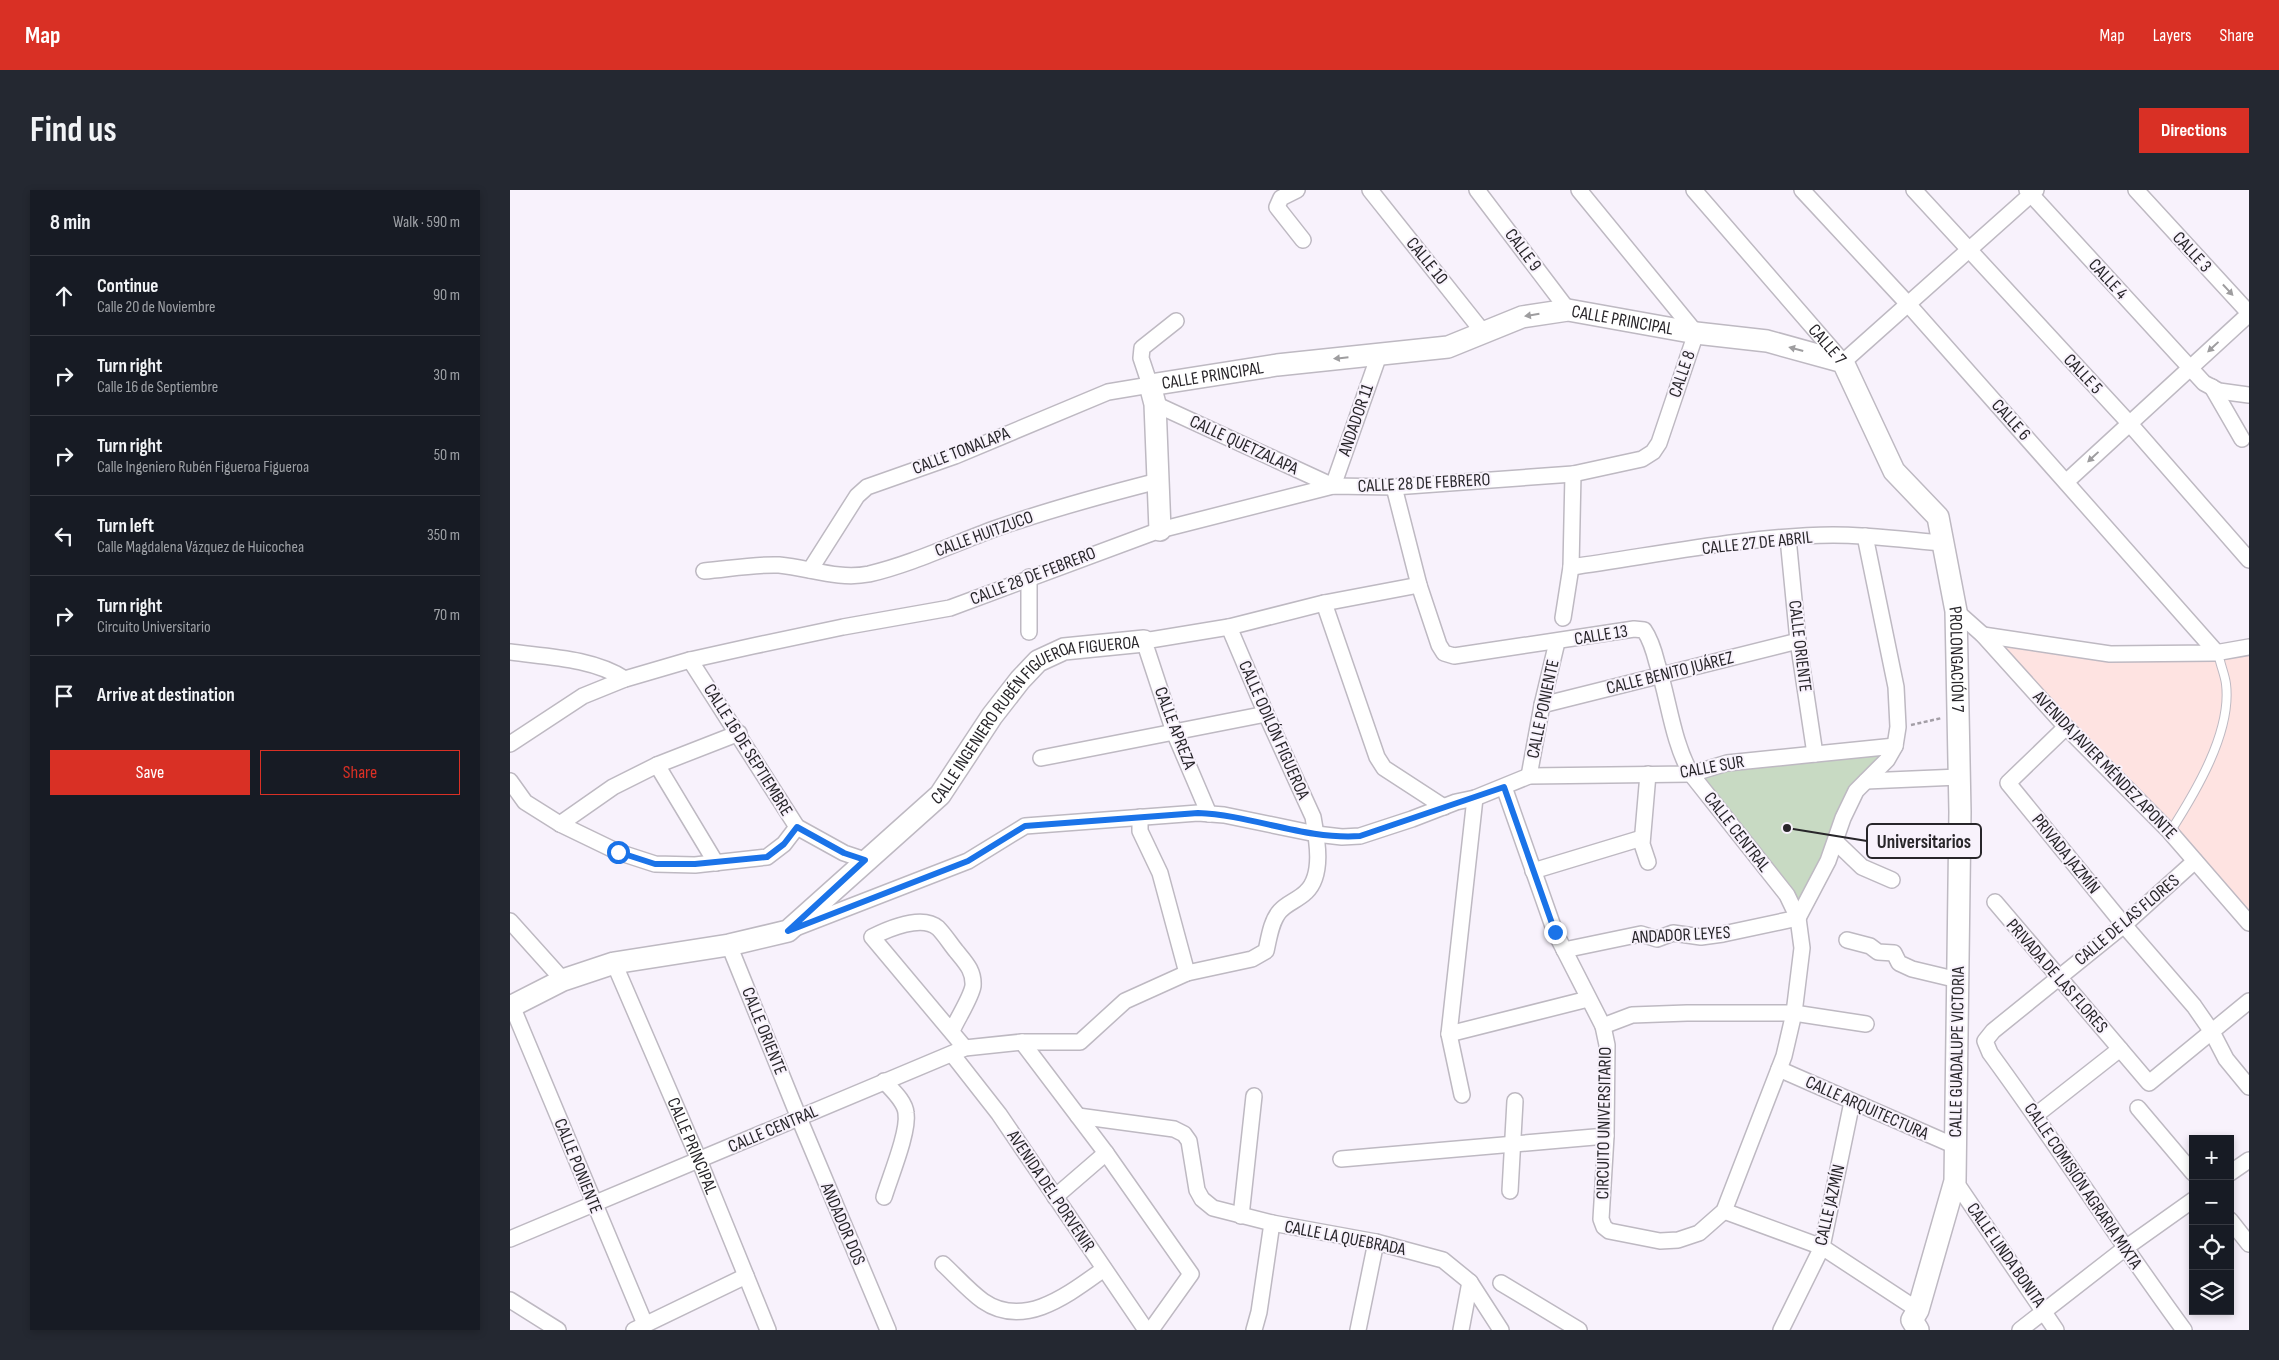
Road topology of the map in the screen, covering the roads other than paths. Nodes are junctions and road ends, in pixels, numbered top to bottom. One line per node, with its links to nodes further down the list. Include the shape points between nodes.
1 (1297, 190): 10 (street, via 1281,198 1277,206)
2 (1370, 190): 16 (street, CALLE 10)
3 (1477, 190): 13 (street, CALLE 9)
4 (1579, 190): 17 (street, CALLE 8)
5 (1694, 190): 19 (street, CALLE 7)
6 (1802, 190): 12 (street, CALLE 6)
7 (1914, 190): 11 (street, CALLE 5)
8 (2136, 190): 14 (street, CALLE 3, one-way to 14)
9 (2031, 192): 11 (street); 20 (street, CALLE 4)
10 (1303, 240)
11 (1968, 250): 12 (street); 24 (street, CALLE 5)
12 (1908, 304): 19 (street); 28 (street, CALLE 6)
13 (1568, 310): 16 (street, CALLE PRINCIPAL, one-way to 16, via 1522,317); 17 (street, CALLE PRINCIPAL)
14 (2249, 314): 20 (street, one-way to 20)
15 (1176, 321): 22 (street, via 1142,348 1141,358)
16 (1483, 332): 18 (street, CALLE PRINCIPAL, via 1448,347)
17 (1696, 333): 19 (street, CALLE PRINCIPAL, one-way to 17, via 1767,341); 26 (street, CALLE 8, via 1659,443 1653,452 1642,458)
18 (1378, 355): 22 (street, CALLE PRINCIPAL, one-way to 22, via 1277,365); 29 (street, ANDADOR 11)
19 (1843, 362): 34 (street, CALLE 7, via 1894,472 1938,517)
20 (2190, 368): 21 (street, CALLE 4); 24 (street)
21 (2212, 387): 23 (street); 25 (street)
22 (1152, 394): 27 (street); 29 (street, CALLE QUETZALAPA); 37 (street, CALLE TONALAPA, via 1108,392 955,456 867,486 857,496)
23 (2249, 395)
24 (2130, 424): 28 (street, one-way to 28); 35 (street, CALLE 5)
25 (2242, 439)
26 (1573, 474): 30 (street, CALLE 28 DE FEBRERO); 36 (street)
27 (1158, 481): 31 (street); 37 (street, CALLE HUITZUCO, via 1088,499 868,574 830,576)
28 (2066, 482): 53 (street, CALLE 6)
29 (1334, 486): 30 (street, CALLE 28 DE FEBRERO); 31 (street, CALLE 28 DE FEBRERO)
30 (1394, 486): 40 (street)
31 (1160, 530): 39 (street, CALLE 28 DE FEBRERO)
32 (1865, 536): 33 (street, CALLE 27 DE ABRIL); 34 (street, CALLE 27 DE ABRIL); 63 (street, via 1896,687 1898,727)
33 (1788, 538): 36 (street, CALLE 27 DE ABRIL); 49 (street, CALLE ORIENTE)
34 (1943, 543): 42 (street, PROLONGACIÓN 7)
35 (2249, 560)
36 (1571, 567): 43 (street)
37 (810, 570): 38 (street, CALLE HUITZUCO, via 778,565)
38 (704, 571)
39 (1029, 577): 46 (street); 54 (street, CALLE 28 DE FEBRERO, via 950,608)
40 (1419, 584): 41 (street, CALLE INGENIERO RUBÉN FIGUEROA FIGUEROA); 50 (street, CALLE 13, via 1438,645 1444,653 1454,656)
41 (1324, 604): 44 (street, CALLE INGENIERO RUBÉN FIGUEROA FIGUEROA); 75 (street, via 1377,757 1384,768)
42 (1956, 611): 47 (street, AVENIDA JAVIER MÉNDEZ APONTE); 70 (street, PROLONGACIÓN 7)
43 (1563, 618)
44 (1229, 627): 48 (street, CALLE INGENIERO RUBÉN FIGUEROA FIGUEROA); 58 (street, CALLE ODILÓN FIGUEROA)
45 (1644, 630): 50 (street, CALLE 13); 55 (street, CALLE CENTRAL, via 1650,638)
46 (1030, 632)
47 (1983, 635): 53 (street, via 2110,654); 59 (street, AVENIDA JAVIER MÉNDEZ APONTE)
48 (1144, 641): 60 (street, CALLE APREZA); 84 (street, CALLE INGENIERO RUBÉN FIGUEROA FIGUEROA, via 1064,649 1038,661 992,716 940,795)
49 (1798, 641): 55 (street, CALLE BENITO JUÁREZ); 64 (street, CALLE ORIENTE)
50 (1557, 642): 57 (street, CALLE PONIENTE)
51 (2249, 647): 53 (street)
52 (510, 652): 56 (street, via 594,664)
53 (2219, 657): 80 (lane, via 2226,685 2217,742 2199,785)
54 (690, 660): 56 (street, CALLE 28 DE FEBRERO); 61 (street, CALLE 16 DE SEPTIEMBRE)
55 (1661, 675): 57 (street, CALLE BENITO JUÁREZ); 68 (street, CALLE CENTRAL, via 1676,738)
56 (625, 679): 62 (street, CALLE 28 DE FEBRERO, via 583,696)
57 (1542, 705): 69 (street, CALLE PONIENTE)
58 (1266, 714): 60 (street); 81 (street, CALLE ODILÓN FIGUEROA, via 1313,817)
59 (2066, 727): 80 (street, AVENIDA JAVIER MÉNDEZ APONTE); 94 (street, PRIVADA JAZMÍN, via 2008,783)
60 (1174, 732): 65 (street); 76 (street, CALLE APREZA)
61 (738, 733): 66 (street); 79 (street, CALLE 16 DE SEPTIEMBRE)
62 (510, 744)
63 (1895, 746): 64 (street, CALLE SUR); 72 (street, via 1887,760)
64 (1815, 754): 68 (street, CALLE SUR, via 1727,763)
65 (1041, 758)
66 (657, 765): 78 (street, via 613,787); 87 (street)
67 (1648, 774): 68 (street, CALLE SUR); 69 (street, CALLE SUR); 82 (street)
68 (1691, 774): 91 (street, CALLE CENTRAL, via 1787,895)
69 (1529, 776): 73 (street)
70 (1960, 777): 72 (street); 103 (street, CALLE GUADALUPE VICTORIA)
71 (510, 781): 78 (street, via 525,802)
72 (1866, 781): 83 (street, via 1856,792 1843,818)
73 (1504, 787): 74 (street); 88 (street, CIRCUITO UNIVERSITARIO)
74 (1475, 798): 75 (street); 112 (street)
75 (1444, 807): 81 (street, via 1360,836)
76 (1209, 814): 77 (street); 81 (street)
77 (1140, 817): 95 (street, via 1025,826 968,861); 100 (street, via 1140,832 1160,873)
78 (560, 824): 87 (street, via 618,852 655,864)
79 (797, 827): 84 (street, CALLE 16 DE SEPTIEMBRE, via 844,853); 87 (street, via 784,844 767,857)
80 (2170, 832): 85 (street, AVENIDA JAVIER MÉNDEZ APONTE)
81 (1316, 834): 100 (street, CALLE ODILÓN FIGUEROA, via 1316,876 1306,892 1280,910 1266,951 1252,959)
82 (1642, 838): 86 (street); 88 (street)
83 (1836, 842): 89 (street, via 1862,867); 91 (street)
84 (865, 860): 95 (street, CALLE INGENIERO RUBÉN FIGUEROA FIGUEROA)
85 (2196, 861): 93 (street, AVENIDA JAVIER MÉNDEZ APONTE); 94 (street, CALLE DE LAS FLORES)
86 (1648, 862)
87 (716, 863)
88 (1533, 872): 98 (street, CIRCUITO UNIVERSITARIO)
89 (1892, 880)
90 (1995, 902): 101 (street, PRIVADA DE LAS FLORES)
91 (1798, 918): 98 (street, ANDADOR LEYES, via 1723,934 1701,937 1673,933 1657,939 1641,934); 107 (street, CALLE CENTRAL, via 1802,948)
92 (510, 921): 102 (street)
93 (2249, 922)
94 (2124, 925): 101 (street, CALLE DE LAS FLORES); 111 (street, PRIVADA JAZMÍN, via 2194,1006)
95 (788, 931): 97 (street)
96 (1847, 940): 103 (street, via 1870,946 1878,952 1894,953 1899,963 1912,969)
97 (729, 945): 99 (street); 127 (street, CALLE ORIENTE)
98 (1564, 950): 104 (street, CIRCUITO UNIVERSITARIO)
99 (614, 963): 102 (street); 133 (street, CALLE PRINCIPAL)
100 (1187, 973): 114 (street, CALLE CENTRAL, via 1125,1001 1080,1042)
101 (2059, 977): 113 (street, CALLE DE LAS FLORES, via 1993,1030); 115 (street, PRIVADA DE LAS FLORES)
102 (562, 980): 106 (street)
103 (1958, 980): 130 (street, CALLE GUADALUPE VICTORIA)
104 (1588, 999): 109 (street, CIRCUITO UNIVERSITARIO); 112 (street)
105 (2249, 1001): 111 (street)
106 (511, 1007): 142 (street, CALLE PONIENTE)
107 (1794, 1013): 108 (street); 109 (street, via 1632,1015); 117 (street, CALLE CENTRAL)
108 (1866, 1024)
109 (1603, 1026): 128 (street, CIRCUITO UNIVERSITARIO, via 1607,1045)
110 (952, 1031): 110 (street, AVENIDA DEL PORVENIR, via 973,988 973,979 971,969 938,928 929,923 915,923 872,937); 116 (street, AVENIDA DEL PORVENIR)
111 (2212, 1032): 115 (street, PRIVADA DE LAS FLORES, via 2149,1083); 119 (street, PRIVADA JAZMÍN, via 2226,1059)
112 (1449, 1034): 120 (street)
113 (1985, 1041): 125 (street, CALLE COMISIÓN AGRARIA MIXTA, via 1990,1053)
114 (1022, 1042): 116 (street, CALLE CENTRAL); 126 (street)
115 (2120, 1049): 125 (street)
116 (959, 1051): 118 (street, CALLE CENTRAL); 140 (street, AVENIDA DEL PORVENIR)
117 (1779, 1069): 123 (street, CALLE ARQUITECTURA); 143 (street, CALLE CENTRAL)
118 (884, 1081): 127 (street, CALLE CENTRAL); 139 (street, via 906,1112 905,1128)
119 (2249, 1087)
120 (1462, 1095)
121 (1254, 1096): 144 (street)
122 (1515, 1101): 129 (street)
123 (1852, 1102): 130 (street, CALLE ARQUITECTURA); 150 (street, CALLE JAZMÍN)
124 (2138, 1108): 135 (street)
125 (2036, 1115): 151 (street, CALLE COMISIÓN AGRARIA MIXTA)
126 (1078, 1116): 131 (street); 144 (street, CALLE LA QUEBRADA, via 1174,1129 1184,1134 1189,1141 1202,1199 1213,1208)
127 (798, 1118): 133 (street, CALLE CENTRAL); 164 (street, ANDADOR DOS)
128 (1606, 1136): 129 (street); 143 (street, CIRCUITO UNIVERSITARIO, via 1601,1219 1609,1231 1660,1241 1678,1240 1699,1233)
129 (1513, 1144): 132 (street); 138 (street)
130 (1955, 1146): 137 (street, CALLE GUADALUPE VICTORIA)
131 (1106, 1153): 140 (street); 166 (street, via 1191,1274)
132 (1341, 1159)
133 (699, 1160): 142 (street, CALLE CENTRAL); 154 (street, CALLE PRINCIPAL)
134 (2249, 1160): 136 (street)
135 (2189, 1168)
136 (2234, 1170)
137 (1955, 1181): 158 (street, CALLE LINDA BONITA); 159 (street, CALLE GUADALUPE VICTORIA)
138 (1510, 1190)
139 (884, 1197)
140 (1055, 1197): 153 (street, AVENIDA DEL PORVENIR)
141 (2189, 1203): 151 (street)
142 (593, 1204): 147 (street, CALLE CENTRAL); 160 (street, CALLE PONIENTE)
143 (1724, 1211): 150 (street)
144 (1241, 1216): 145 (street, CALLE LA QUEBRADA)
145 (1272, 1223): 148 (street, CALLE LA QUEBRADA); 167 (street)
146 (2234, 1225): 149 (street)
147 (510, 1239)
148 (1376, 1242): 155 (street, CALLE LA QUEBRADA, via 1443,1260); 168 (street)
149 (2249, 1244)
150 (1822, 1247): 159 (street); 171 (street, CALLE JAZMÍN)
151 (2124, 1249): 158 (street); 174 (street, CALLE COMISIÓN AGRARIA MIXTA)
152 (943, 1264): 153 (street, via 984,1302 1006,1312 1027,1312 1058,1302)
153 (1104, 1269): 165 (street, AVENIDA DEL PORVENIR)
154 (746, 1276): 160 (street); 163 (street, CALLE PRINCIPAL)
155 (1470, 1282): 169 (street); 170 (street, CALLE LA QUEBRADA)
156 (1502, 1283): 161 (street)
157 (510, 1300): 162 (street)
158 (2045, 1312): 172 (street); 173 (street, CALLE LINDA BONITA)
159 (1914, 1323)
160 (639, 1327)
161 (1575, 1329)
162 (558, 1330)
163 (768, 1330)
164 (888, 1330)
165 (1146, 1330)
166 (1151, 1330)
167 (1254, 1330)
168 (1358, 1330)
169 (1460, 1330)
170 (1501, 1330)
171 (1781, 1330)
172 (2020, 1330)
173 (2056, 1330)
174 (2184, 1330)

